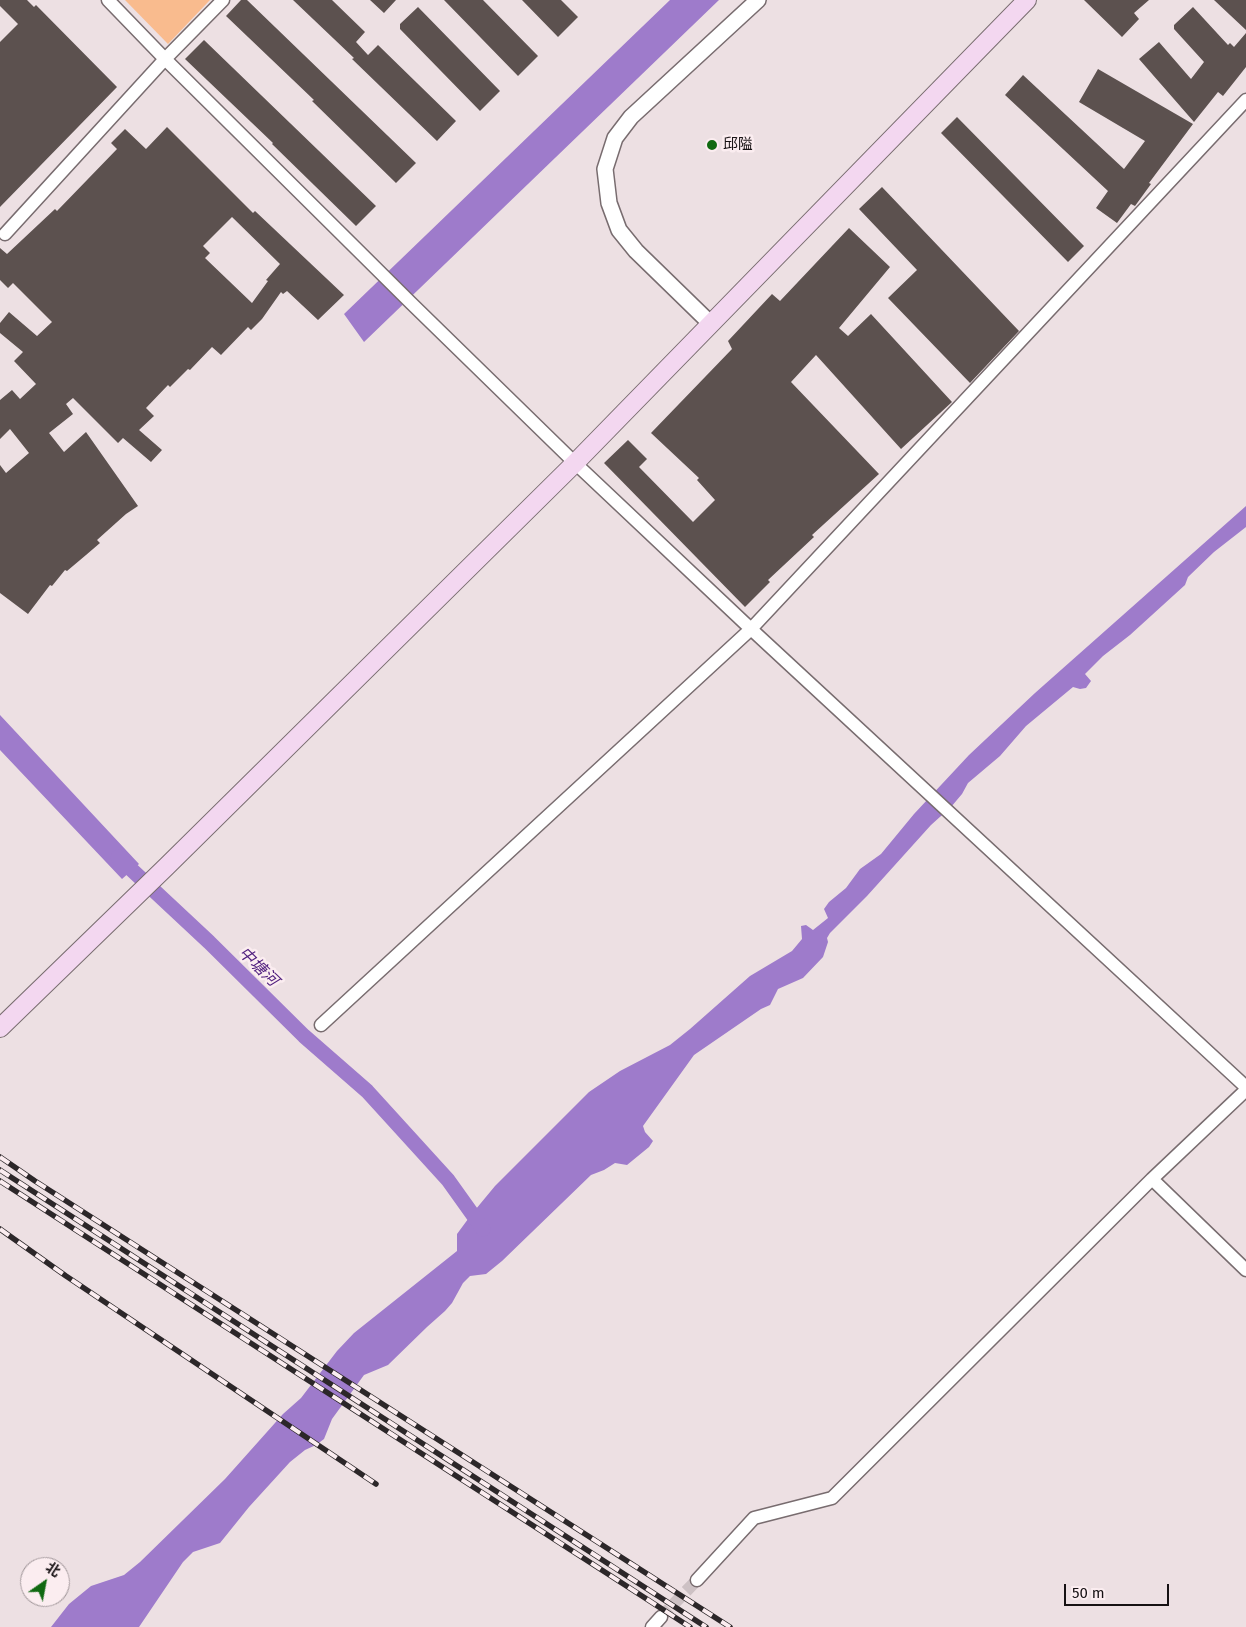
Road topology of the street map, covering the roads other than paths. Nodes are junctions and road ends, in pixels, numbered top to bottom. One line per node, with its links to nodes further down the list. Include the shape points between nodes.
1 (108, 0): 5 (street)
2 (223, 0): 5 (street)
3 (758, 0): 8 (street, via 631,117 615,138 605,169 608,203 619,230 636,251)
4 (1027, 0): 8 (main road)
5 (166, 60): 7 (street); 9 (street)
6 (1246, 100): 10 (street)
7 (6, 234)
8 (711, 324): 9 (main road)
9 (576, 462): 10 (street); 12 (main road)
10 (751, 629): 11 (street); 13 (street)
11 (321, 1024)
12 (0, 1028)
13 (1246, 1088): 14 (street)
14 (1152, 1179): 15 (street); 16 (street, via 832,1498 754,1518)
15 (1246, 1270)
16 (697, 1580)
17 (661, 1617): 18 (street)
18 (652, 1627)

